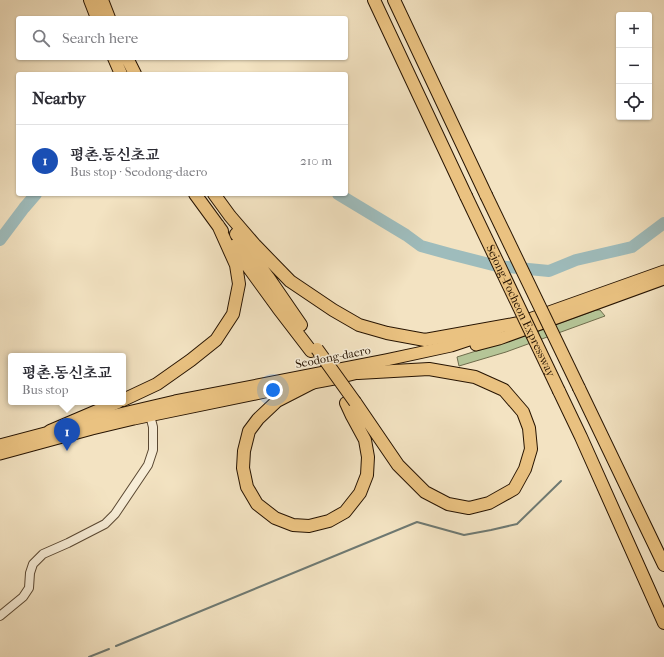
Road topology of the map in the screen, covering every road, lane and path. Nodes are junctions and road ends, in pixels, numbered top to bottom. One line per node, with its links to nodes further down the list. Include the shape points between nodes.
1 (90, 0): 5 (highway)
2 (102, 0): 6 (highway)
3 (374, 0): 30 (highway, Sejong-Pocheon Expressway, bridge, via 581,437)
4 (394, 0): 28 (highway, Sejong-Pocheon Expressway, bridge)
5 (96, 16)
6 (108, 16)
7 (115, 60): 9 (highway)
8 (128, 60): 10 (highway)
9 (120, 72)
10 (134, 72)
11 (200, 196): 14 (highway)
12 (200, 196): 18 (highway, via 268,277)
13 (215, 196): 17 (highway, via 255,245 290,281 360,325 425,340)
14 (218, 225): 18 (highway, via 278,308); 21 (highway, via 236,265 239,284 233,314 216,340 191,360 157,384)
15 (664, 271): 17 (main road, Seodong-daero)
16 (664, 279): 19 (main road, Seodong-daero, via 499,339)
17 (519, 323): 24 (main road, Seodong-daero, via 451,346 175,401)
18 (314, 350): 22 (highway)
19 (358, 373): 20 (main road, Seodong-daero); 22 (highway, via 428,369 476,376 504,390 523,412 529,428 531,449 525,469 514,489 489,503 469,508 448,504 425,492 398,465)
20 (314, 382): 22 (highway, via 277,401 249,431 243,468 247,487 257,504 274,518 293,525 309,526 329,521 345,512 360,493 367,475 368,457 365,440 352,416); 24 (main road, Seodong-daero)
21 (126, 399)
22 (351, 403)
23 (111, 405): 25 (highway)
24 (149, 411): 25 (main road, Seodong-daero); 27 (main road, Seodong-daero); 29 (street, via 153,428 153,450 148,465 115,514 105,524 43,554 33,564 29,588)
25 (50, 432): 26 (main road, Seodong-daero)
26 (0, 445)
27 (0, 454)
28 (664, 565)
29 (0, 616)
30 (664, 623)

